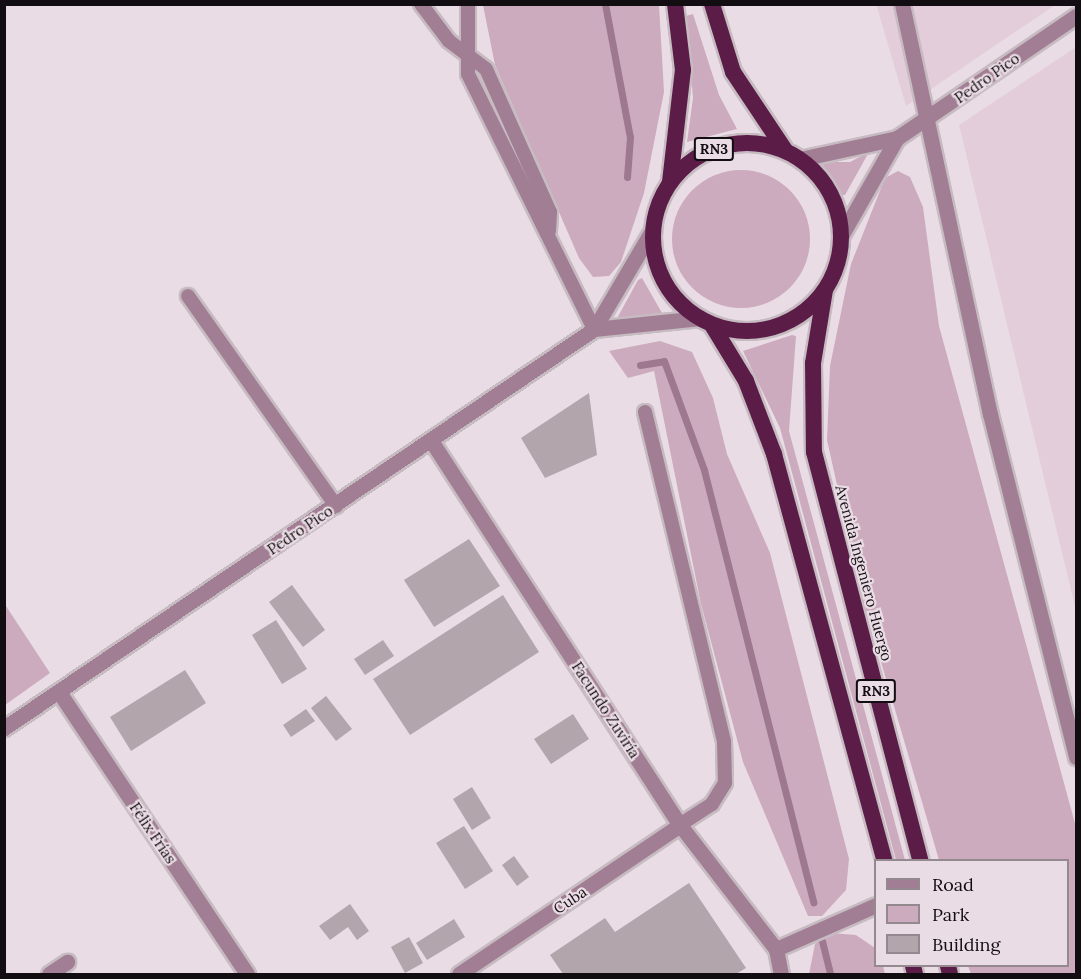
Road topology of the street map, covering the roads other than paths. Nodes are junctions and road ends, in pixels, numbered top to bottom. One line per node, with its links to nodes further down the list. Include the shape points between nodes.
1 (421, 4): 7 (lane, via 449,41)
2 (468, 4): 7 (lane)
3 (675, 4): 11 (highway, Avenida Ingeniero Huergo / RN3, via 683,70)
4 (712, 4): 10 (highway, Avenida Ingeniero Huergo / RN3, via 733,72)
5 (902, 4): 8 (street)
6 (1077, 16): 8 (street, Pedro Pico)
7 (472, 53): 17 (lane, via 468,74)
8 (929, 118): 9 (street, Pedro Pico); 23 (street, via 990,414)
9 (897, 138): 10 (street, Pedro Pico); 13 (street, Pedro Pico)
10 (793, 155): 11 (highway, Avenida Ingeniero Huergo / RN3, via 754,143 722,146 693,159); 13 (highway, Avenida Ingeniero Huergo / RN3, via 822,179 836,206)
11 (670, 182): 12 (highway, Avenida Ingeniero Huergo / RN3)
12 (653, 230): 16 (highway, RN3, via 664,280); 17 (street, Pedro Pico)
13 (842, 236): 14 (highway, Avenida Ingeniero Huergo / RN3, via 837,264)
14 (825, 290): 16 (highway, Avenida Ingeniero Huergo / RN3, via 805,311 780,325 752,330); 26 (highway, Avenida Ingeniero Huergo / RN3, via 813,363 814,452)
15 (188, 296): 20 (lane)
16 (706, 321): 17 (street, Pedro Pico); 25 (highway, RN3, via 746,381 774,454)
17 (594, 328): 19 (street, Pedro Pico)
18 (645, 412): 24 (lane, via 724,742 726,783 712,804)
19 (432, 442): 20 (street, Pedro Pico); 24 (street, Facundo Zuviría)
20 (336, 506): 21 (street, Pedro Pico)
21 (58, 692): 22 (street, Pedro Pico); 31 (street, Félix Frías)
22 (4, 728)
23 (1077, 757)
24 (681, 825): 28 (street, Facundo Zuviría); 32 (street, Cuba)
25 (883, 859)
26 (919, 859)
27 (874, 906): 28 (street)
28 (776, 949): 33 (street, Facundo Zuviría)
29 (67, 962): 30 (street)
30 (49, 975)
31 (247, 975)
32 (459, 975)
33 (781, 975)

